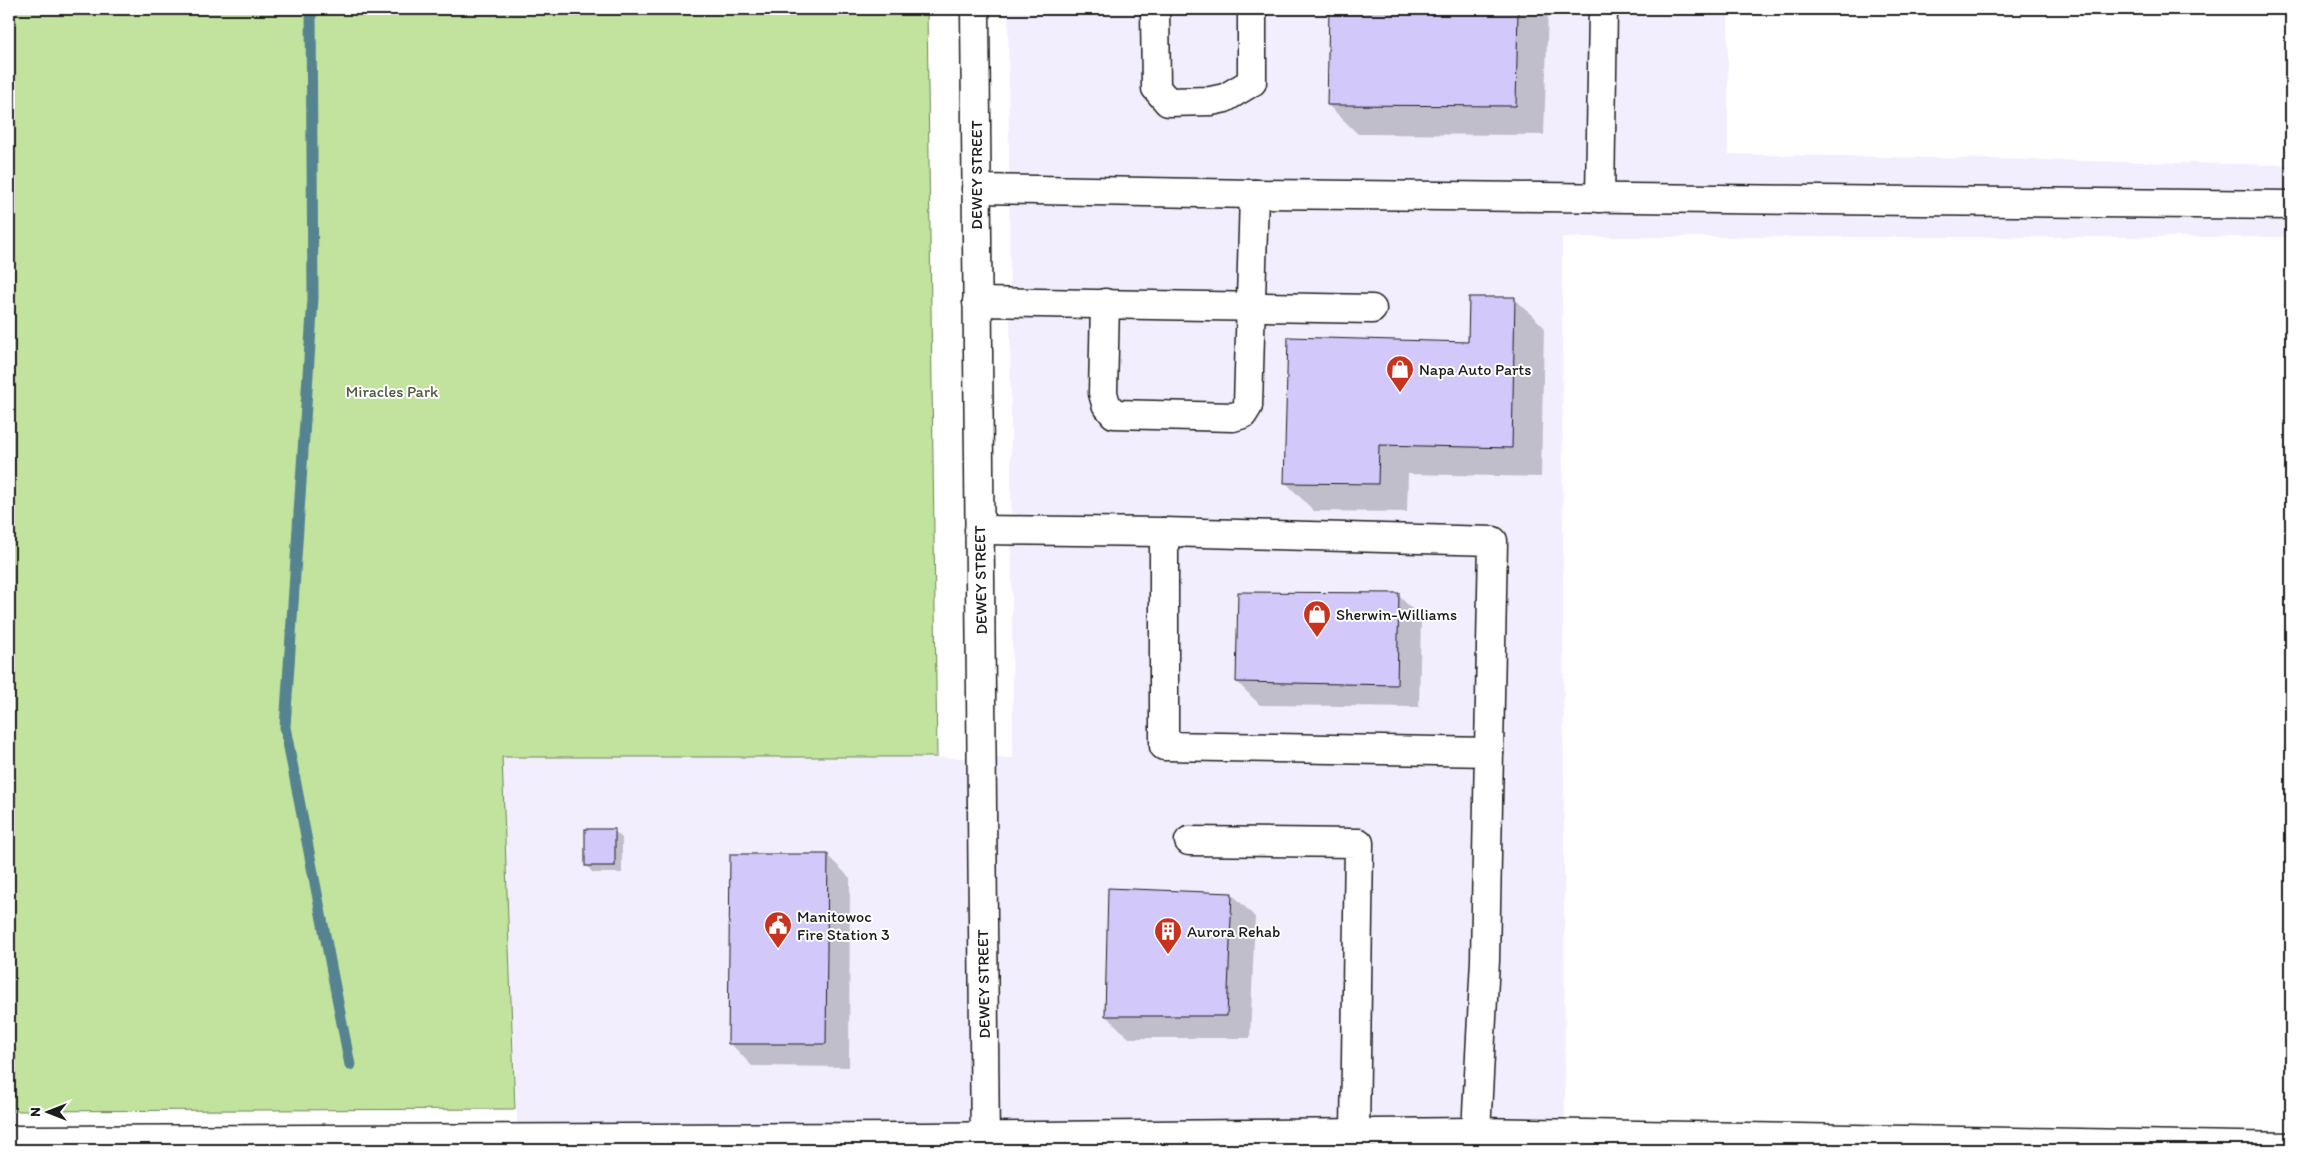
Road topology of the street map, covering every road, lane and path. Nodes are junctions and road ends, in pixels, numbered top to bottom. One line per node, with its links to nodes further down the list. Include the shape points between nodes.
1 (975, 9): 5 (street, DEWEY STREET)
2 (1155, 9): 3 (street, via 1156,88 1168,102 1225,98 1252,82)
3 (1252, 9)
4 (1603, 9): 7 (street)
5 (976, 189): 6 (street); 9 (street, DEWEY STREET)
6 (1254, 194): 7 (street); 11 (street)
7 (1600, 198): 8 (street)
8 (2291, 205)
9 (977, 302): 10 (street); 13 (street, DEWEY STREET)
10 (1105, 303): 11 (street); 11 (street, via 1103,393 1106,404 1114,414 1174,416 1233,417 1243,414 1248,406)
11 (1252, 307): 12 (street)
12 (1372, 310)
13 (979, 530): 14 (street); 21 (street, DEWEY STREET)
14 (1164, 532): 15 (street, via 1164,746); 15 (street, via 1493,541)
15 (1489, 752): 18 (street, via 1485,960)
16 (1188, 841): 17 (street, via 1359,843)
17 (1355, 1132): 18 (street); 20 (street)
18 (1476, 1132): 24 (street)
19 (9, 1140): 22 (street)
20 (1194, 1142): 21 (street)
21 (985, 1143): 23 (street)
22 (167, 1144): 23 (street)
23 (683, 1144)
24 (2291, 1147)

